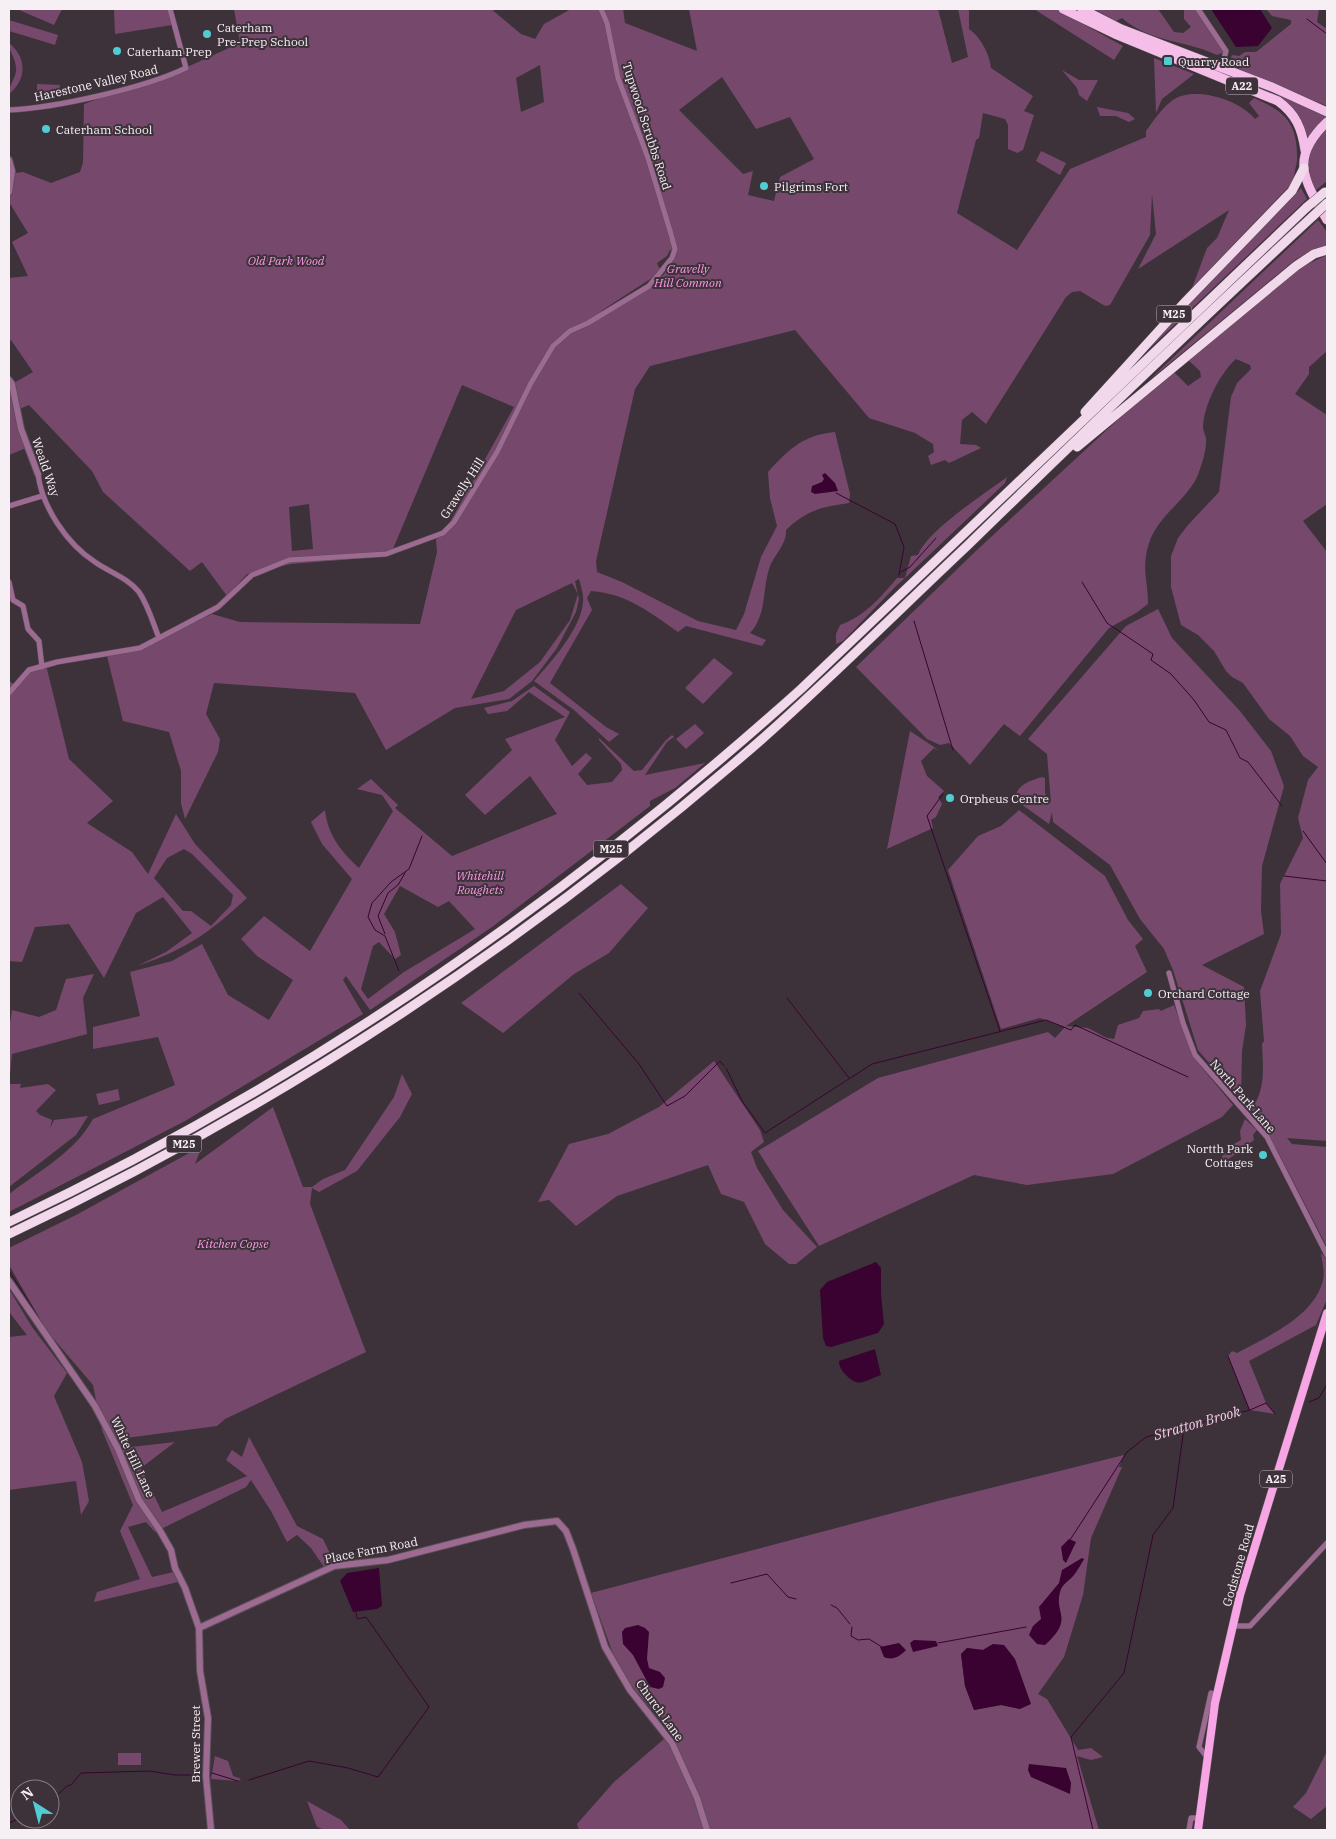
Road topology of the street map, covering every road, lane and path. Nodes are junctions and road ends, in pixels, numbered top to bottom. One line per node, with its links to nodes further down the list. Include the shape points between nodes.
1 (170, 9): 7 (street, Harestone Valley Road, via 186,68 170,76 102,94)
2 (601, 9): 17 (street, Tupwood Scrubbs Road, via 618,78 648,158)
3 (1064, 9): 6 (highway, A22, via 1115,34)
4 (1082, 9): 6 (highway, A22)
5 (1198, 9): 6 (street, via 1226,51)
6 (1221, 73): 8 (highway, A22); 10 (highway, A22, via 1287,107 1298,121)
7 (9, 110)
8 (1327, 112)
9 (1327, 122): 10 (highway)
10 (1305, 150): 12 (highway)
11 (9, 160): 14 (street, via 12,171)
12 (1304, 168): 16 (highway, via 1309,187); 20 (highway, M25, via 1292,191 1185,302)
13 (1326, 191): 20 (highway, M25, bridge)
14 (9, 192)
15 (1327, 203): 22 (highway, M25, bridge)
16 (1327, 220)
17 (675, 249): 26 (street, Gravelly Hill, via 669,263 649,286 570,331 547,353 497,452 454,522 443,533 386,554 277,563 252,575 218,607)
18 (1327, 250): 22 (highway, M25, via 1296,266)
19 (9, 380): 21 (street, Weald Way, via 21,429)
20 (1042, 460): 30 (highway, M25, via 750,735 659,811 518,920 396,1004 257,1091 166,1142)
21 (38, 474): 23 (street, Weald Way)
22 (1035, 480): 31 (highway, M25, via 847,662 768,733 668,818 542,915 427,997 270,1095 145,1165)
23 (42, 496): 24 (street); 26 (street, Weald Way, via 76,547 94,562 129,582 139,593)
24 (9, 506)
25 (9, 582): 27 (street, via 13,600 23,606 28,629 39,641)
26 (159, 638): 27 (street, Gravelly Hill, via 140,648)
27 (42, 666): 28 (street, Gravelly Hill, via 30,670)
28 (9, 693)
29 (1169, 972): 32 (street, North Park Lane, via 1196,1055 1267,1137)
30 (9, 1222)
31 (9, 1234)
32 (1327, 1255)
33 (9, 1281): 38 (street, White Hill Lane, via 96,1406 118,1448 139,1500 171,1550)
34 (1327, 1313): 37 (main road, Godstone Road / A25)
35 (557, 1521): 38 (street, Place Farm Road, via 524,1525 388,1560 334,1566); 43 (street, Church Lane, via 566,1531 606,1647 630,1690 672,1743 697,1798)
36 (1327, 1543): 37 (street, via 1250,1626)
37 (1233, 1626): 40 (main road, Godstone Road / A25)
38 (199, 1628): 42 (street, Brewer Street, via 200,1671 208,1718 206,1776)
39 (1211, 1693): 40 (street)
40 (1210, 1711): 41 (main road, Godstone Road / A25)
41 (1199, 1818): 44 (street, via 1191,1818); 45 (main road, Godstone Road / A25)
42 (212, 1830)
43 (707, 1830)
44 (1189, 1830)
45 (1198, 1830)

